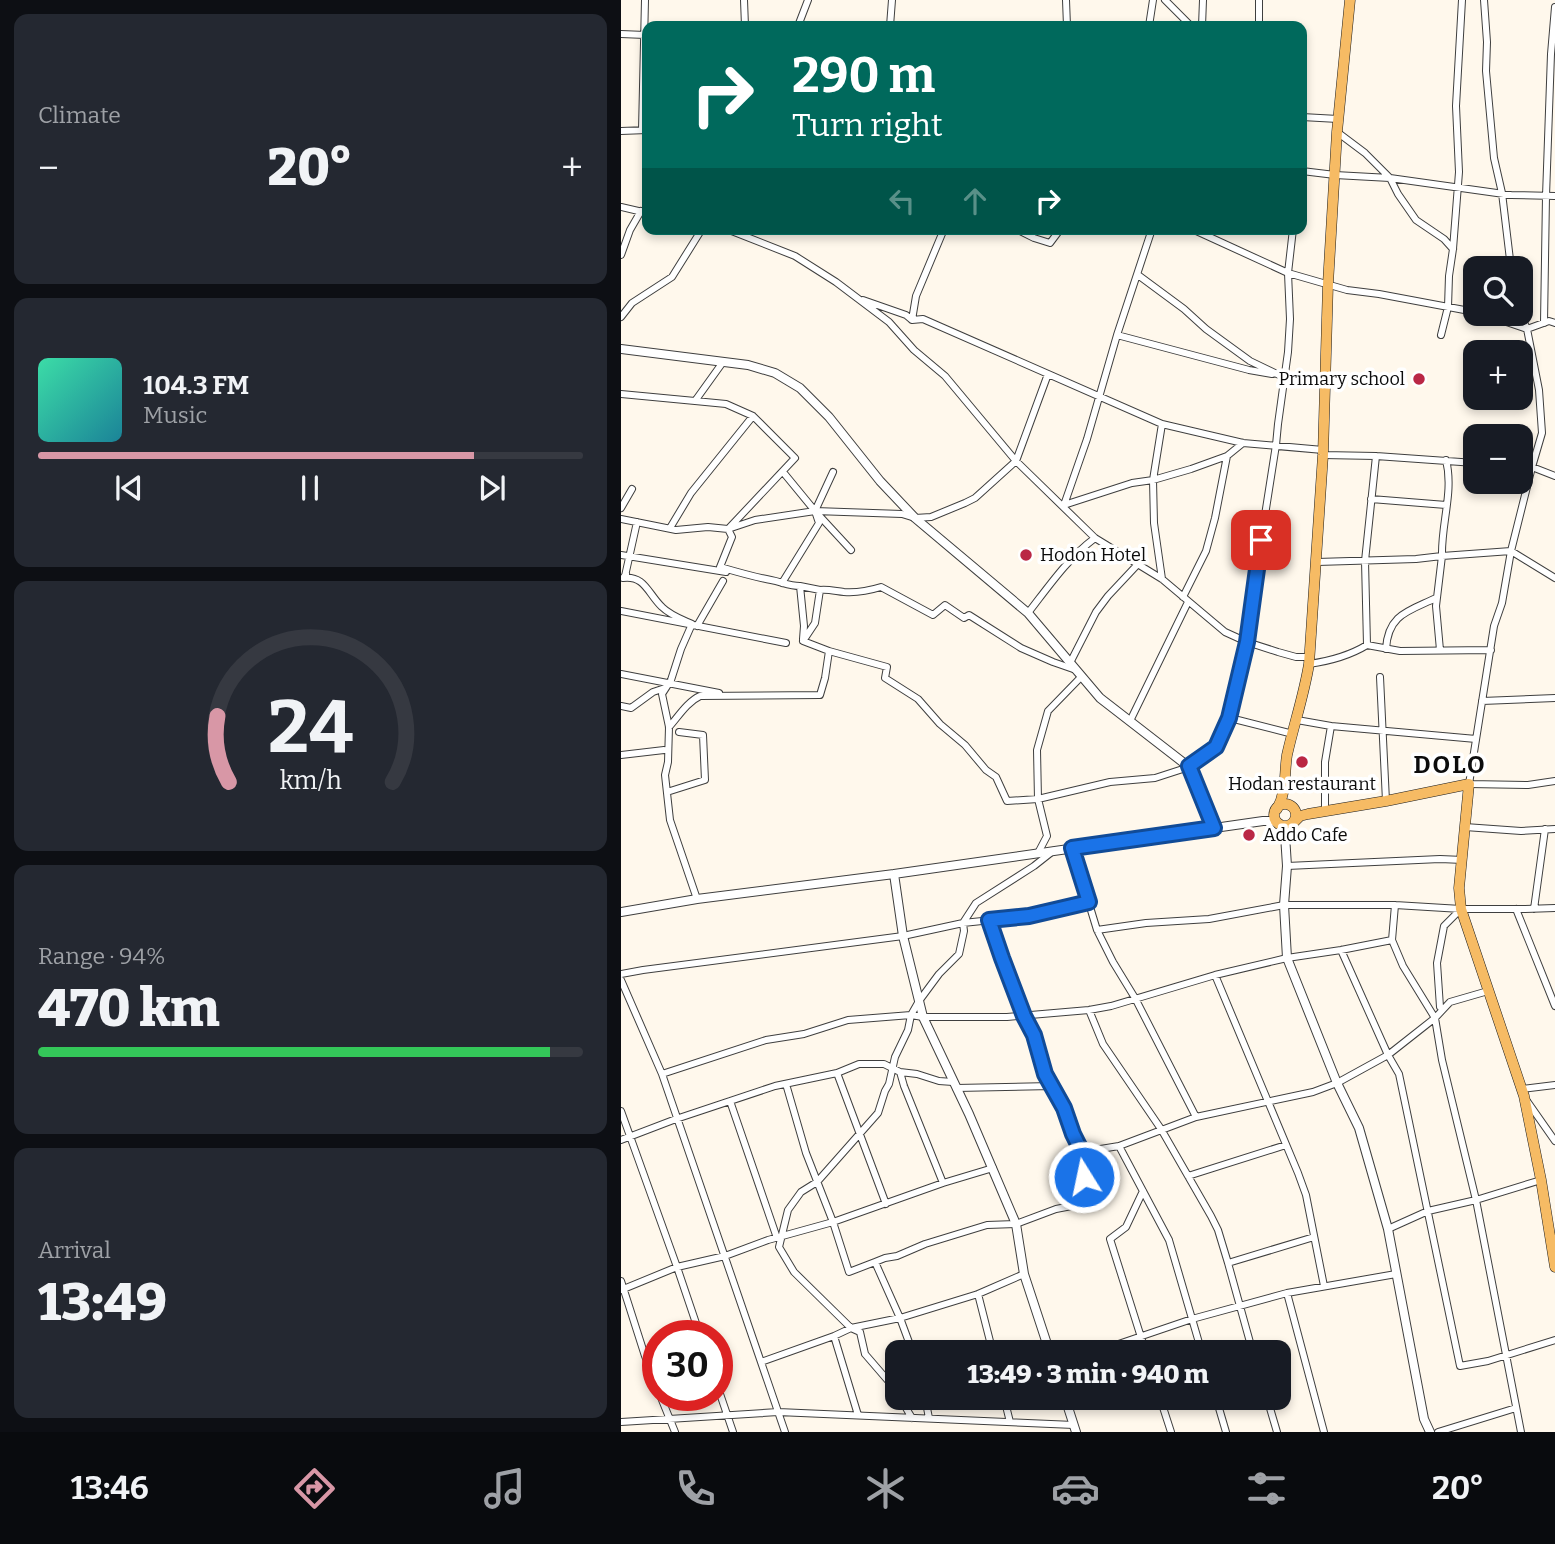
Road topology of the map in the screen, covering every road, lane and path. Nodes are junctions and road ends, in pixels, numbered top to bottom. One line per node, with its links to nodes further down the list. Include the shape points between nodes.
1 (645, 0): 14 (street)
2 (744, 0): 15 (street)
3 (808, 0): 16 (street)
4 (892, 0): 17 (street)
5 (1066, 0): 18 (street)
6 (1153, 0): 19 (street)
7 (1165, 0): 20 (street)
8 (1203, 0): 21 (street)
9 (1259, 0): 22 (street)
10 (1350, 0): 26 (main road)
11 (1462, 0): 33 (street)
12 (1484, 0): 34 (street, via 1494,159)
13 (1555, 7): 35 (street)
14 (646, 21)
15 (745, 21)
16 (800, 21)
17 (890, 21)
18 (1067, 21)
19 (1150, 21)
20 (1186, 21)
21 (1202, 21)
22 (1259, 21)
23 (621, 34): 24 (street)
24 (642, 34)
25 (1307, 117): 26 (street)
26 (1338, 119): 29 (main road)
27 (642, 130): 28 (street)
28 (621, 131)
29 (1337, 132): 31 (main road); 32 (street)
30 (1307, 172): 31 (street)
31 (1335, 175): 32 (street); 53 (main road)
32 (1390, 178): 33 (street); 48 (street, via 1416,220)
33 (1457, 187): 34 (street); 48 (street)
34 (1502, 193): 35 (street); 50 (street)
35 (1546, 196): 36 (street); 59 (street)
36 (1555, 196)
37 (621, 206): 38 (street)
38 (642, 211)
39 (642, 215): 49 (street, via 630,230)
40 (699, 235): 57 (street, via 672,277 632,303)
41 (742, 235): 54 (street, via 795,256)
42 (941, 235): 58 (street, via 916,296)
43 (1026, 235): 44 (street, via 1050,243)
44 (1056, 235)
45 (1150, 235): 52 (street)
46 (1205, 235): 51 (street)
47 (1292, 235): 51 (street)
48 (1453, 250): 55 (street)
49 (621, 255)
50 (1510, 256)
51 (1288, 273): 53 (street); 68 (street, via 1290,319)
52 (1138, 275): 63 (street); 68 (street, via 1250,361)
53 (1329, 285): 55 (street); 69 (main road)
54 (858, 299): 58 (street); 81 (street, via 945,376)
55 (1448, 307): 56 (street); 64 (street)
56 (1463, 310)
57 (621, 317)
58 (912, 320): 67 (street, via 923,319)
59 (1544, 323): 60 (street); 62 (street)
60 (1555, 323)
61 (1521, 326): 62 (street)
62 (1527, 328): 83 (street, via 1542,433)
63 (1117, 335): 68 (street); 71 (street)
64 (1442, 335)
65 (621, 349): 66 (street)
66 (723, 362): 72 (street); 96 (street, via 775,373 800,388)
67 (1048, 373): 71 (street); 81 (street)
68 (1282, 375): 69 (street); 76 (street)
69 (1325, 383): 77 (main road)
70 (621, 395): 72 (street)
71 (1099, 396): 74 (street); 92 (street)
72 (695, 401): 73 (street, via 726,404)
73 (753, 416): 85 (street, via 795,458); 99 (street, via 691,493)
74 (1162, 424): 75 (street); 88 (street)
75 (1242, 443): 76 (street); 78 (street)
76 (1276, 445): 77 (street); 123 (street)
77 (1323, 453): 79 (street); 107 (main road)
78 (1227, 456): 88 (street); 118 (street, via 1206,551)
79 (1376, 456): 80 (street); 91 (street)
80 (1446, 460): 82 (street); 93 (street)
81 (1017, 461): 92 (street); 96 (street, via 975,498 931,517)
82 (1463, 462)
83 (1533, 464)
84 (1533, 467): 87 (street)
85 (783, 472): 95 (street); 100 (street)
86 (833, 472): 95 (street)
87 (1555, 476)
88 (1153, 480): 92 (street); 112 (street)
89 (632, 489): 94 (street)
90 (1525, 494): 103 (street)
91 (1371, 499): 93 (street); 106 (street)
92 (1064, 505): 101 (street)
93 (1446, 505): 105 (street)
94 (621, 508)
95 (815, 511): 96 (street); 100 (street); 102 (street); 114 (street, via 819,523)
96 (916, 518): 120 (street)
97 (621, 519): 98 (street)
98 (637, 522): 99 (street); 110 (street)
99 (670, 528): 100 (street)
100 (729, 528): 109 (street, via 732,537 720,567)
101 (1095, 538): 108 (street); 120 (street, via 1061,570)
102 (851, 550)
103 (1511, 551): 105 (street); 111 (street); 128 (street)
104 (621, 555): 109 (street)
105 (1442, 556): 106 (street); 117 (street)
106 (1365, 561): 107 (street); 125 (street)
107 (1317, 562): 130 (main road)
108 (1138, 564): 112 (street); 131 (street, via 1096,612)
109 (745, 575): 114 (street)
110 (623, 577): 135 (street, via 640,581 660,606 692,624)
111 (1555, 578)
112 (1162, 579): 118 (street)
113 (723, 581): 121 (street)
114 (782, 583): 115 (street)
115 (800, 586): 116 (street); 122 (street)
116 (819, 590): 122 (street, via 815,623); 132 (street, via 865,592 881,587 934,615 945,605 1021,648)
117 (1436, 598): 126 (street, via 1400,615 1389,631); 127 (street)
118 (1186, 599): 123 (street, via 1225,632); 142 (street)
119 (621, 611): 121 (street)
120 (1028, 613): 131 (street)
121 (697, 626): 124 (street)
122 (803, 641): 129 (street)
123 (1247, 642): 130 (street); 140 (street)
124 (786, 643)
125 (1367, 645): 126 (street); 130 (street, via 1325,662)
126 (1386, 649): 127 (street)
127 (1440, 650): 128 (street)
128 (1491, 650): 138 (street)
129 (829, 651): 136 (street, via 820,695); 156 (street, via 887,667 885,677 918,699 997,777 1007,801)
130 (1309, 660): 141 (main road)
131 (1070, 663): 132 (street)
132 (1080, 673): 142 (street, via 1100,698); 156 (street, via 1048,710 1037,750)
133 (621, 674): 136 (street)
134 (1380, 677): 145 (street)
135 (667, 687): 139 (street, via 631,708); 144 (street, via 662,694)
136 (733, 695): 144 (street, via 696,697)
137 (1555, 698): 138 (street)
138 (1482, 701): 148 (street)
139 (621, 706)
140 (1229, 718): 147 (street); 151 (street, via 1216,747)
141 (1297, 720): 143 (street); 147 (main road)
142 (1130, 721): 151 (street)
143 (1331, 726): 145 (street); 160 (street)
144 (669, 727): 155 (street)
145 (1383, 731): 148 (street); 157 (street)
146 (679, 732): 155 (street, via 703,735 705,780)
147 (1293, 734): 154 (main road)
148 (1476, 739): 153 (street)
149 (664, 750): 150 (street)
150 (621, 755)
151 (1189, 766): 156 (street, via 1155,778 1110,782); 166 (street)
152 (1555, 780): 153 (street, via 1528,785)
153 (1469, 784): 157 (main road); 165 (main road)
154 (1285, 786): 158 (main road); 159 (main road)
155 (667, 793): 176 (street, via 670,820)
156 (1037, 799): 172 (street, via 1047,836)
157 (1386, 801): 160 (main road)
158 (1293, 808): 159 (main road); 161 (main road); 164 (main road)
159 (1277, 809): 162 (street); 163 (main road)
160 (1325, 812): 161 (main road)
161 (1308, 814): 164 (main road)
162 (1263, 821): 163 (street); 166 (street)
163 (1279, 823): 164 (main road); 169 (street)
164 (1293, 823): 169 (street)
165 (1465, 827): 168 (street); 173 (main road)
166 (1214, 828): 170 (street)
167 (1555, 828): 168 (street)
168 (1545, 829): 183 (street)
169 (1285, 835): 174 (street)
170 (1072, 848): 171 (street); 177 (street)
171 (1054, 850): 172 (street); 186 (street, via 976,903)
172 (1038, 853): 175 (street)
173 (1463, 860): 174 (street); 181 (main road)
174 (1287, 866): 178 (street)
175 (894, 874): 176 (street); 188 (street)
176 (697, 899): 184 (street)
177 (1089, 902): 185 (street); 187 (street)
178 (1284, 905): 179 (street); 187 (street, via 1209,919); 191 (street)
179 (1395, 905): 181 (street); 189 (street)
180 (1555, 908): 183 (street)
181 (1460, 909): 182 (street); 195 (main road); 199 (street, via 1444,926 1437,963)
182 (1515, 909): 183 (street); 198 (street)
183 (1534, 909)
184 (621, 912)
185 (989, 920): 186 (street); 202 (street)
186 (963, 923): 188 (street); 197 (street, via 959,954)
187 (1097, 930): 196 (street)
188 (903, 936): 192 (street); 197 (street)
189 (1392, 940): 190 (street); 204 (street)
190 (1341, 950): 191 (street); 205 (street)
191 (1287, 958): 193 (street); 210 (street)
192 (621, 974)
193 (1215, 975): 196 (street); 217 (street)
194 (621, 980): 209 (street)
195 (1488, 991): 199 (street, via 1450,1002); 215 (main road)
196 (1135, 998): 200 (street); 219 (street)
197 (919, 1001): 201 (street); 203 (street)
198 (1555, 1006)
199 (1442, 1009): 204 (street)
200 (1089, 1010): 202 (street); 221 (street, via 1103,1044)
201 (911, 1015): 203 (street); 206 (street); 209 (street, via 848,1020 766,1040)
202 (1024, 1016): 203 (street); 214 (street)
203 (923, 1017): 212 (street)
204 (1435, 1018): 205 (street); 235 (street)
205 (1388, 1055): 210 (street); 237 (street, via 1399,1074)
206 (893, 1068): 207 (street); 208 (street, via 858,1064); 222 (street, via 878,1112)
207 (900, 1072): 212 (street); 233 (street)
208 (837, 1073): 211 (street); 222 (street)
209 (662, 1074): 220 (street)
210 (1337, 1083): 217 (street); 240 (street, via 1359,1128)
211 (786, 1084): 216 (street); 232 (street)
212 (955, 1085): 214 (street); 229 (street)
213 (1555, 1085): 215 (street)
214 (1052, 1086): 228 (street)
215 (1523, 1093): 225 (street); 231 (main road)
216 (730, 1101): 220 (street); 241 (street)
217 (1269, 1102): 219 (street); 226 (street)
218 (621, 1111): 223 (street)
219 (1196, 1117): 221 (street)
220 (676, 1119): 223 (street); 243 (street)
221 (1161, 1129): 227 (street); 230 (street)
222 (859, 1135): 232 (street); 236 (street)
223 (631, 1137): 224 (street); 246 (street)
224 (621, 1140)
225 (1555, 1141)
226 (1286, 1145): 230 (street); 242 (street, via 1306,1195)
227 (1119, 1146): 228 (street); 234 (street)
228 (1082, 1152): 239 (street, via 1088,1199)
229 (993, 1168): 233 (street); 239 (street)
230 (1188, 1176): 245 (street, via 1218,1230)
231 (1541, 1180): 235 (street); 247 (main road)
232 (817, 1182): 238 (street); 241 (street, via 801,1192 788,1210)
233 (943, 1183): 236 (street)
234 (1143, 1191): 258 (street, via 1169,1240); 261 (street, via 1126,1227 1110,1239)
235 (1476, 1200): 237 (street); 271 (street)
236 (886, 1204): 238 (street)
237 (1428, 1211): 240 (street); 271 (street, via 1460,1366)
238 (833, 1222): 241 (street); 244 (street, via 849,1272)
239 (1016, 1224): 244 (street, via 987,1225); 248 (street)
240 (1388, 1229): 249 (street)
241 (779, 1237): 243 (street); 259 (street, via 779,1247 794,1272)
242 (1313, 1237): 245 (street); 251 (street)
243 (725, 1256): 246 (street); 272 (street)
244 (875, 1262): 256 (street)
245 (1228, 1263): 255 (street)
246 (677, 1267): 252 (street); 257 (street)
247 (1555, 1267)
248 (1024, 1274): 254 (street); 264 (street)
249 (1396, 1274): 251 (street); 302 (street)
250 (621, 1281): 252 (street)
251 (1324, 1286): 253 (street)
252 (622, 1290): 270 (street)
253 (1287, 1293): 255 (street); 301 (street)
254 (978, 1294): 256 (street); 263 (street)
255 (1239, 1306): 258 (street); 268 (street)
256 (900, 1318): 259 (street); 262 (street)
257 (695, 1320)
258 (1192, 1320): 261 (street); 267 (street)
259 (851, 1328): 260 (street); 273 (street, via 860,1332 865,1354)
260 (834, 1336): 272 (street); 285 (street)
261 (1141, 1336): 265 (street); 266 (street)
262 (908, 1340)
263 (990, 1340)
264 (1046, 1340)
265 (1129, 1340)
266 (1142, 1340)
267 (1198, 1340)
268 (1249, 1340)
269 (1555, 1340): 271 (street)
270 (642, 1347)
271 (1506, 1354): 274 (street)
272 (761, 1362): 284 (street)
273 (885, 1377)
274 (1516, 1408): 303 (street); 304 (street)
275 (907, 1410): 287 (street)
276 (927, 1410): 288 (street)
277 (1007, 1410): 291 (street)
278 (1069, 1410): 293 (street)
279 (1164, 1410): 298 (street)
280 (1220, 1410): 299 (street)
281 (1271, 1410): 300 (street)
282 (667, 1411): 289 (street)
283 (725, 1411): 286 (street)
284 (778, 1412): 285 (street); 286 (street); 296 (street)
285 (858, 1415): 287 (street)
286 (727, 1416): 289 (street); 295 (street)
287 (912, 1418): 288 (street)
288 (929, 1418): 291 (street)
289 (670, 1419): 290 (street); 294 (street)
290 (621, 1422)
291 (1010, 1422): 292 (street)
292 (1019, 1423): 293 (street); 297 (street)
293 (1075, 1429)
294 (675, 1432)
295 (733, 1432)
296 (785, 1432)
297 (1018, 1432)
298 (1171, 1432)
299 (1226, 1432)
300 (1277, 1432)
301 (1324, 1432)
302 (1429, 1432)
303 (1438, 1432)
304 (1521, 1432)

